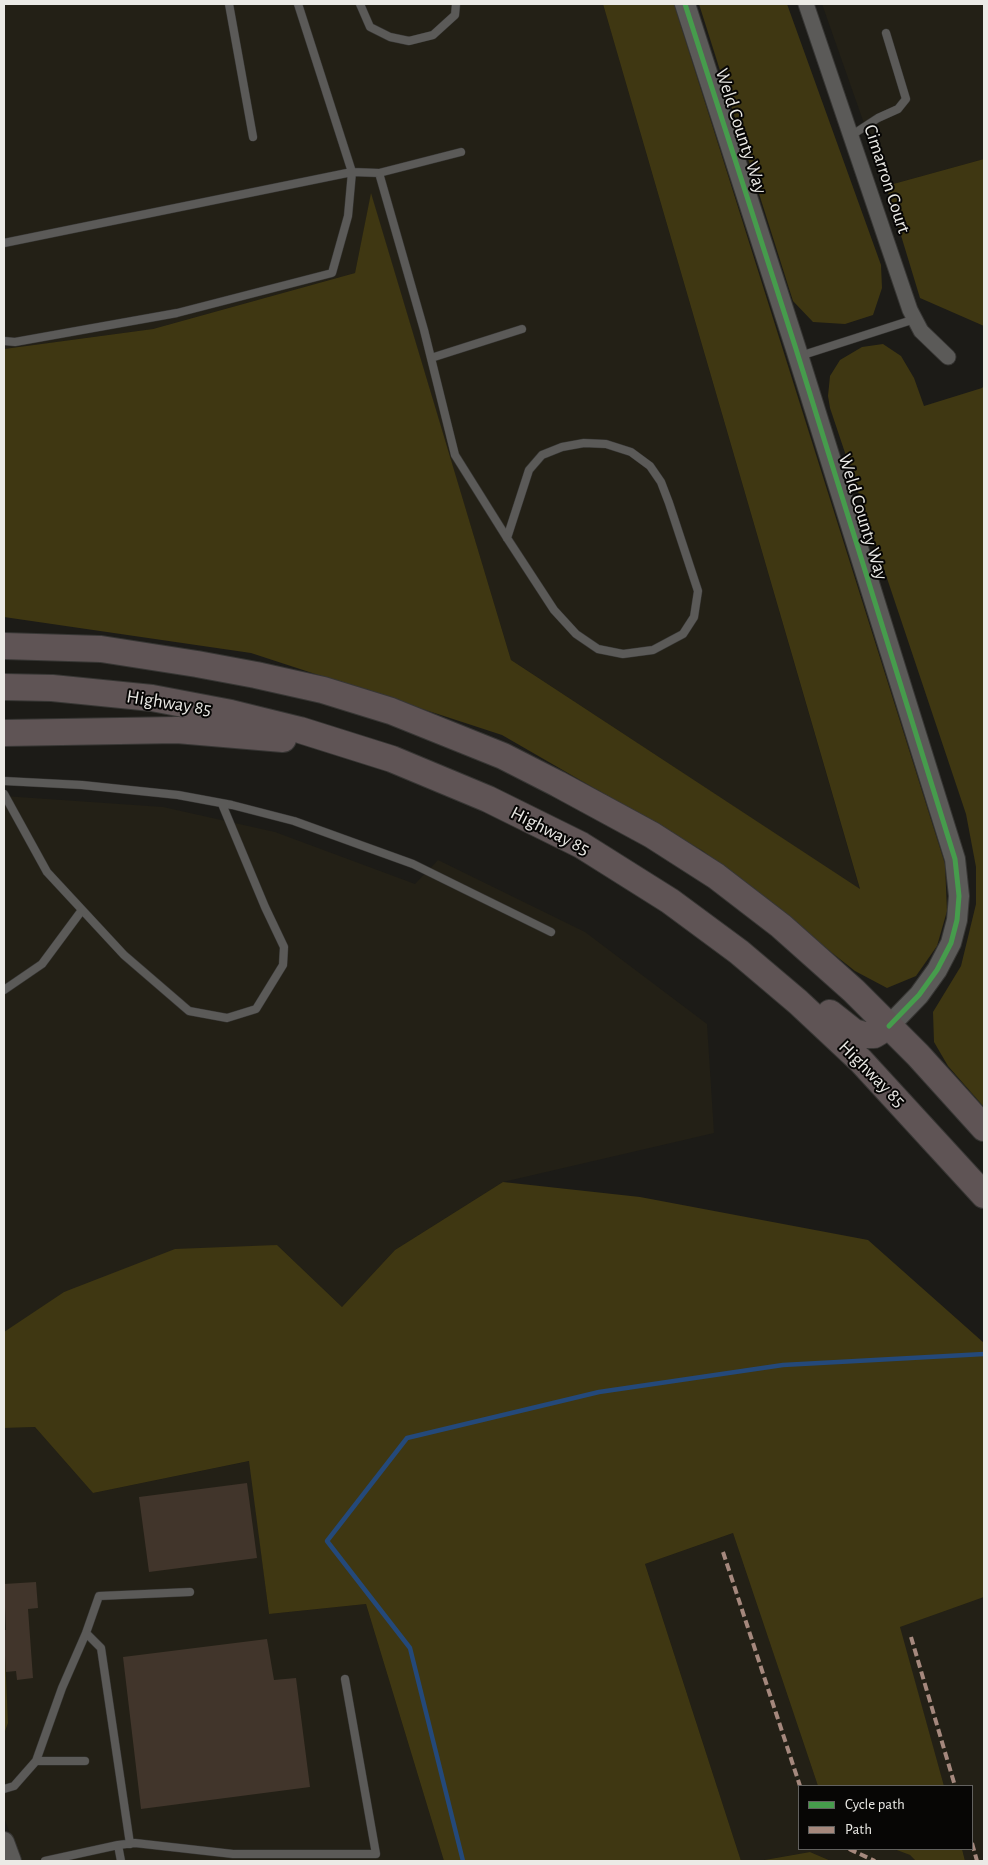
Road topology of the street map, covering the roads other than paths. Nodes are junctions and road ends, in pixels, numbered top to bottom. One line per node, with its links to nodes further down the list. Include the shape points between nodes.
1 (229, 4): 9 (lane)
2 (298, 4): 11 (lane)
3 (360, 4): 4 (lane, via 370,27 390,37 409,41 433,35 455,15)
4 (456, 4)
5 (685, 4): 17 (street, Weld County Way)
6 (806, 4): 8 (street, Cimarron Court)
7 (886, 33): 8 (lane, via 906,99 898,109)
8 (852, 135): 14 (street, Cimarron Court)
9 (254, 137)
10 (461, 152): 12 (lane)
11 (352, 172): 12 (lane); 13 (lane); 16 (lane, via 348,216 332,273 177,313 15,342)
12 (379, 173): 19 (lane)
13 (4, 243)
14 (915, 320): 17 (lane); 18 (street, Cimarron Court, via 921,331)
15 (522, 329): 19 (lane)
16 (4, 341)
17 (798, 356): 34 (street, Weld County Way, via 955,859 958,920 951,943 937,970)
18 (948, 357)
19 (431, 358): 20 (lane, via 455,455)
20 (507, 538): 20 (lane, via 554,610 576,634 598,649 623,654 653,650 683,634 694,617 698,591 661,482 650,466 631,452 606,444 584,443 542,455 528,470)
21 (4, 630): 23 (highway)
22 (4, 646): 23 (highway)
23 (101, 649): 34 (highway, via 197,664 323,690 391,711 503,756 652,835 716,876 781,926)
24 (4, 687): 26 (highway, Highway 85, via 52,688 152,698 231,712)
25 (4, 733): 26 (highway, via 177,730 280,738 349,756)
26 (392, 759): 30 (highway, Highway 85, via 488,799 581,845)
27 (4, 781): 29 (lane, via 178,795)
28 (4, 794): 31 (lane, via 47,872)
29 (222, 804): 31 (lane, via 284,947 282,965 256,1009 227,1018 188,1012 124,955); 32 (lane, via 294,821 413,864)
30 (649, 888): 34 (highway, via 688,900 740,935 854,1032 874,1035); 36 (highway, Highway 85, via 739,952 798,1002 861,1061)
31 (82, 910): 33 (lane, via 42,964)
32 (551, 932)
33 (4, 990)
34 (889, 1026): 35 (highway)
35 (984, 1128)
36 (984, 1196)
37 (190, 1592): 38 (lane, via 99,1596)
38 (86, 1633): 40 (lane); 44 (lane, via 101,1648)
39 (345, 1679): 44 (lane, via 376,1854 233,1854)
40 (36, 1761): 41 (lane); 42 (lane, via 14,1786)
41 (85, 1761)
42 (4, 1789)
43 (4, 1842): 46 (street)
44 (130, 1844): 45 (lane)
45 (118, 1846): 47 (lane); 48 (lane)
46 (11, 1861)
47 (45, 1861)
48 (121, 1861)

